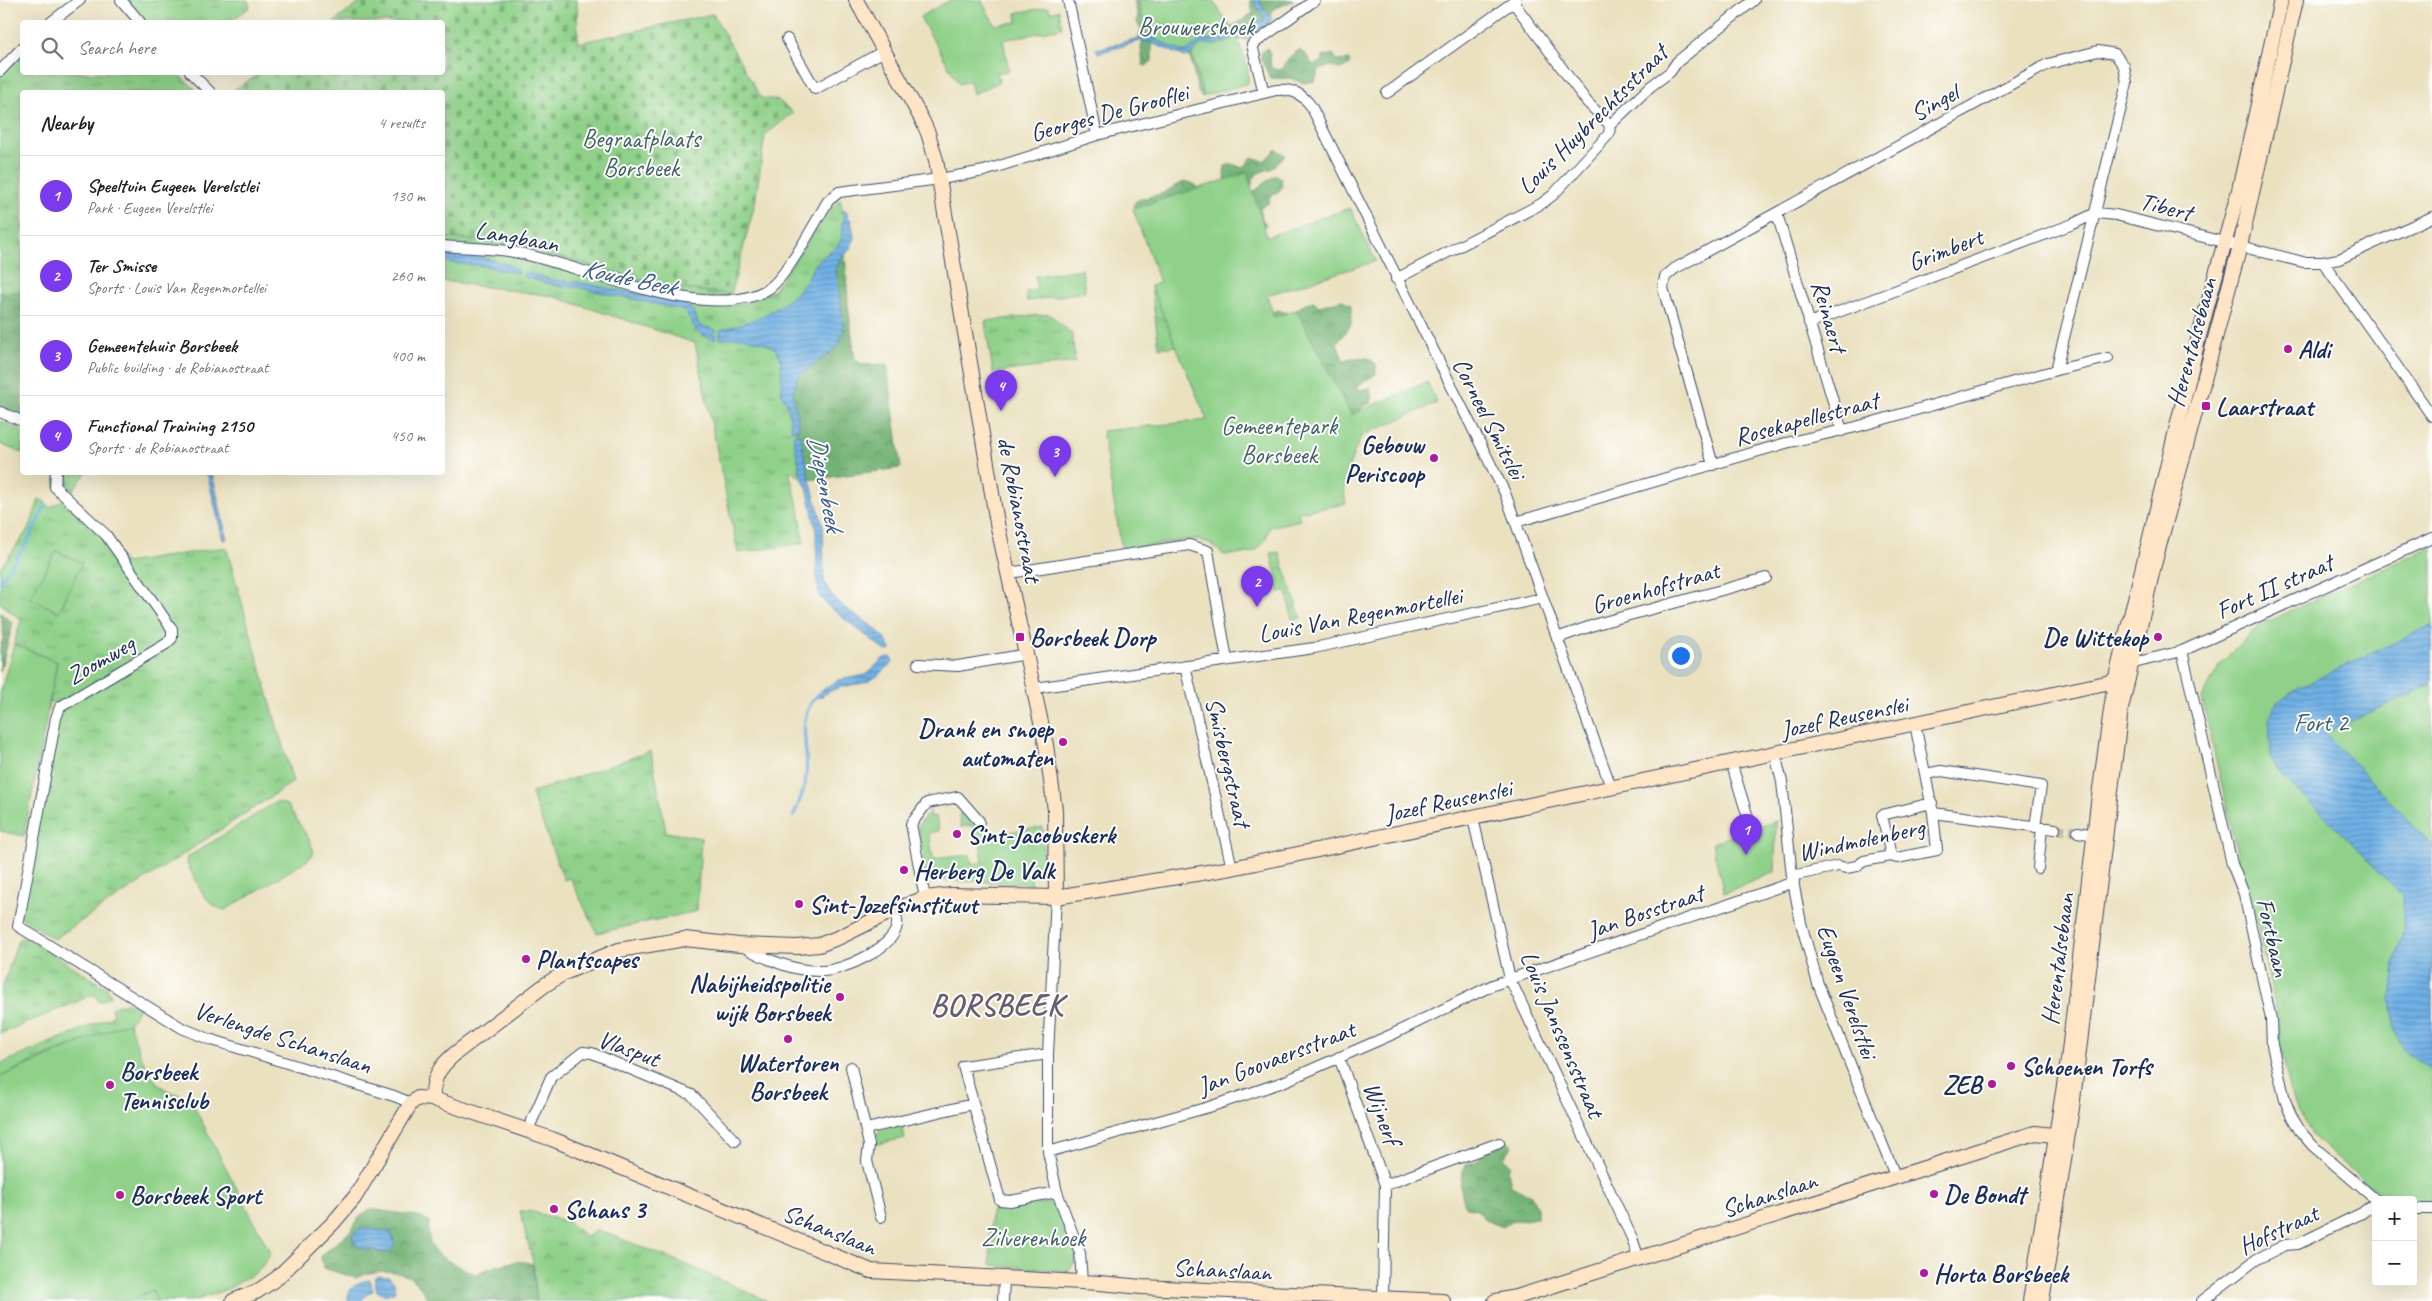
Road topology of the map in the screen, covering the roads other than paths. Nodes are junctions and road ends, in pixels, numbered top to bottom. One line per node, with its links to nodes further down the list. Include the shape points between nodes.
1 (80, 0): 10 (street)
2 (121, 0): 11 (street)
3 (856, 0): 14 (street, de Robianostraat)
4 (1068, 0): 22 (street)
5 (1315, 0): 19 (street, via 1252,45)
6 (1754, 0): 21 (street, Louis Huybrechtsstraat, via 1677,62)
7 (2281, 0): 27 (street, Herentalsebaan)
8 (2296, 0): 29 (street, Herentalsebaan)
9 (1514, 1): 20 (street); 21 (street, via 1587,102)
10 (54, 20)
11 (138, 20)
12 (787, 38): 14 (street, via 815,89)
13 (20, 50): 15 (street)
14 (884, 51): 23 (street, de Robianostraat, via 928,133)
15 (0, 71)
16 (193, 75): 17 (street)
17 (208, 90)
18 (1291, 90): 19 (street, Georges De Grooflei); 31 (street, Corneel Smitslei, via 1311,106)
19 (1264, 93): 22 (street, Georges De Grooflei)
20 (1387, 93)
21 (1610, 125): 31 (street, Louis Huybrechtsstraat, via 1609,134 1541,204)
22 (1097, 135): 23 (street, Georges De Grooflei, via 984,171)
23 (940, 179): 32 (street, Georges De Grooflei, via 846,191 833,196 782,276); 46 (street, de Robianostraat)
24 (2096, 213): 25 (street, Singel, via 2127,83 2124,66 2115,54 2098,51 2048,64); 27 (street, Tibert, via 2116,215); 33 (street, Grimbert); 35 (street, Singel)
25 (1778, 214): 33 (street, Reinaert); 42 (street, Singel, via 1665,276 1663,288)
26 (2432, 217): 30 (street)
27 (2225, 243): 29 (street, Tibert); 39 (street, Herentalsebaan)
28 (445, 246): 32 (street, Langbaan, via 515,252 677,296 734,301)
29 (2240, 246): 30 (street, via 2303,262); 41 (street, Herentalsebaan)
30 (2323, 262): 37 (street)
31 (1396, 279): 44 (street, Corneel Smitslei)
32 (759, 293)
33 (1809, 323): 40 (street, Reinaert)
34 (2108, 358): 35 (street, Rosekapellestraat)
35 (2056, 370): 40 (street, Rosekapellestraat)
36 (0, 412): 38 (street)
37 (2432, 416)
38 (20, 420)
39 (2176, 429): 41 (street); 56 (street, Herentalsebaan)
40 (1842, 431): 42 (street, Rosekapellestraat, via 1786,443)
41 (2191, 431): 54 (street, Herentalsebaan)
42 (1713, 465): 44 (street, Rosekapellestraat)
43 (56, 475): 79 (street, Zoomweg, via 55,487 106,535 172,629 172,638 60,707)
44 (1516, 522): 48 (street, Corneel Smitslei)
45 (2432, 538): 50 (street, Fort II straat)
46 (1009, 573): 51 (street, de Robianostraat); 52 (street, via 1189,545 1208,551)
47 (1766, 578): 49 (street, Groenhofstraat, via 1600,623)
48 (1542, 598): 49 (street, Corneel Smitslei); 52 (street, Louis Van Regenmortellei, via 1314,648)
49 (1557, 638): 63 (street, Corneel Smitslei)
50 (2182, 651): 54 (street, Fort II straat); 97 (street, Fortbaan, via 2232,864 2244,894 2285,1100 2300,1131 2313,1146)
51 (1027, 654): 53 (street, via 958,666); 57 (street, de Robianostraat)
52 (1227, 660): 55 (street, Louis Van Regenmortellei)
53 (918, 664)
54 (2130, 664): 56 (street); 58 (street, Herentalsebaan)
55 (1185, 666): 57 (street, Louis Van Regenmortellei); 73 (street, Smisbergstraat)
56 (2115, 681): 58 (street); 59 (street, Jozef Reusenslei); 71 (street, Herentalsebaan)
57 (1035, 688): 76 (street, de Robianostraat, via 1055,810)
58 (2124, 694): 90 (street, Herentalsebaan)
59 (1915, 724): 60 (street, Jozef Reusenslei); 62 (street, Windmolenberg)
60 (1775, 754): 61 (street, Jozef Reusenslei); 75 (street, Eugeen Verelstlei, via 1782,782)
61 (1731, 762): 63 (street, Jozef Reusenslei); 67 (street)
62 (1926, 774): 64 (street, Windmolenberg); 68 (street, via 1941,771 2041,786)
63 (1610, 787): 65 (street, Jozef Reusenslei)
64 (1933, 807): 68 (street, Windmolenberg); 72 (street, Windmolenberg, via 1937,850 1898,858); 72 (street, via 1882,815)
65 (1473, 818): 73 (street, Jozef Reusenslei); 81 (street, Louis Janssensstraat)
66 (979, 821): 77 (street, via 958,798 926,804 911,824)
67 (1750, 824)
68 (2039, 827): 69 (street, Windmolenberg); 74 (street)
69 (2055, 829)
70 (2078, 832): 71 (street)
71 (2094, 835): 90 (street, Herentalsebaan)
72 (1891, 856): 75 (street, Windmolenberg)
73 (1232, 868): 76 (street, Jozef Reusenslei)
74 (2038, 868)
75 (1793, 879): 81 (street, Jan Bosstraat); 94 (street, Eugeen Verelstlei, via 1818,984)
76 (1056, 897): 77 (street, Jozef Reusenslei, via 951,895); 82 (street)
77 (925, 898): 78 (street, Jozef Reusenslei)
78 (894, 910): 80 (street, Jozef Reusenslei, via 819,945); 80 (street, via 897,926 884,944 837,969 798,968)
79 (18, 926): 86 (street, Verlengde Schanslaan, via 182,1028)
80 (739, 945): 85 (street, Jozef Reusenslei, via 700,939 669,940 618,950 564,974 531,995 445,1062 434,1076)
81 (1510, 979): 83 (street, Jan Goovaersstraat); 102 (street, Louis Janssensstraat, via 1634,1241)
82 (1048, 1054): 87 (street, via 963,1066); 93 (street)
83 (1339, 1057): 93 (street, Jan Goovaersstraat, via 1283,1082 1209,1108); 95 (street, Wijnerf)
84 (851, 1068): 88 (street)
85 (433, 1100): 86 (street, via 418,1098); 89 (street, Schanslaan)
86 (411, 1103): 105 (street, via 355,1197 312,1244)
87 (973, 1104): 88 (street); 96 (street, via 1000,1200)
88 (866, 1129): 101 (street, via 869,1144 867,1161)
89 (528, 1130): 91 (street, Vlasput, via 551,1076 583,1052 692,1095); 103 (street, Schanslaan, via 866,1270)
90 (2062, 1136): 94 (street, Schanslaan, via 2035,1133); 111 (street, Herentalsebaan); 112 (street, Herentalsebaan)
91 (735, 1141)
92 (1498, 1143): 95 (street, Wijnerf)
93 (1048, 1152): 96 (street)
94 (1896, 1178): 102 (street, Schanslaan)
95 (1385, 1185): 106 (street, Wijnerf)
96 (1057, 1192): 104 (street, via 1080,1253)
97 (2372, 1198)
98 (2372, 1204): 113 (street, Hofstraat, via 2362,1213 2298,1244 2285,1244 2256,1259)
99 (2417, 1209): 100 (street)
100 (2432, 1209)
101 (881, 1217)
102 (1639, 1259): 110 (street, Schanslaan)
103 (1004, 1278): 104 (street, Schanslaan); 108 (street)
104 (1082, 1282): 106 (street, Schanslaan, via 1142,1288)
105 (257, 1296): 107 (street)
106 (1384, 1298): 109 (street, Schanslaan)
107 (233, 1301)
108 (1003, 1301)
109 (1443, 1301)
110 (1495, 1301)
111 (2030, 1301)
112 (2042, 1301)
113 (2202, 1301)

